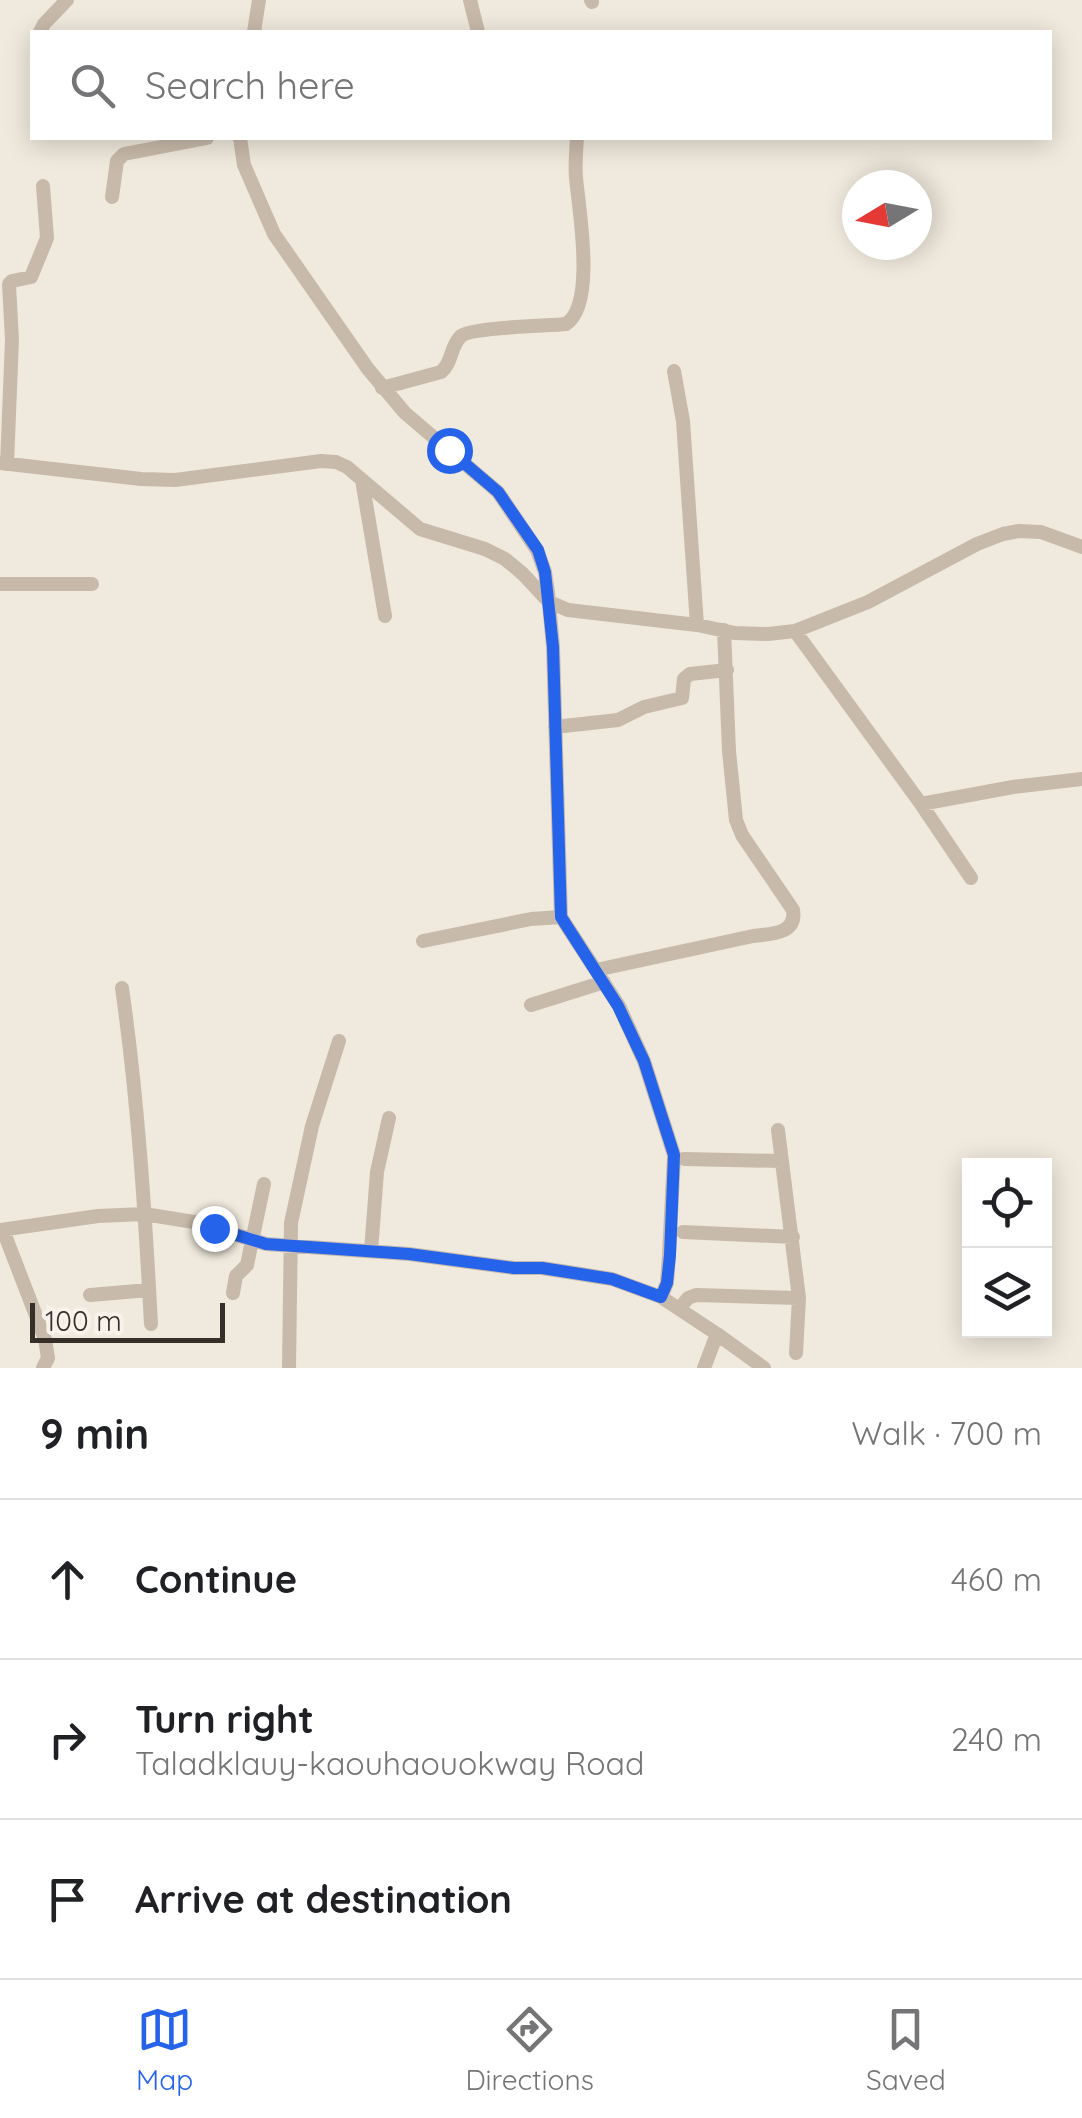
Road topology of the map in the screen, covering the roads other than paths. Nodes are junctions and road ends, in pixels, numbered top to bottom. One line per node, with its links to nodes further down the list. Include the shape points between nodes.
1 (67, 0): 4 (street)
2 (260, 0): 5 (street)
3 (470, 0): 6 (street)
4 (41, 30)
5 (254, 30)
6 (478, 30)
7 (197, 140): 11 (street, via 124,154)
8 (240, 140): 14 (street, via 274,234)
9 (577, 140): 14 (street, via 585,256 573,320 463,334 442,372)
10 (43, 186): 12 (street, via 46,244 31,277)
11 (112, 197)
12 (4, 284): 15 (street, via 12,340)
13 (674, 371): 22 (street)
14 (382, 388): 20 (street, via 498,492 538,550)
15 (4, 463): 16 (street, via 175,480 320,461 336,462)
16 (362, 480): 20 (street, via 420,529 505,559); 21 (street)
17 (1082, 548): 24 (street, via 1040,532 1003,534)
18 (0, 584): 19 (street)
19 (92, 584)
20 (550, 602): 22 (street, via 568,610); 26 (street)
21 (385, 616)
22 (697, 625): 23 (street)
23 (724, 630): 24 (street); 25 (street)
24 (795, 631): 28 (street)
25 (727, 670): 26 (street, via 690,674 682,698 644,706 626,718); 32 (street, via 736,820 793,910 793,923 775,934)
26 (554, 727): 30 (street)
27 (1082, 779): 28 (street)
28 (921, 804): 29 (street)
29 (970, 878)
30 (561, 917): 31 (street); 32 (street)
31 (423, 941)
32 (600, 976): 34 (street); 51 (street, via 644,1061 674,1155 670,1255)
33 (122, 988): 41 (street)
34 (532, 1005)
35 (339, 1041): 46 (street, via 308,1142)
36 (388, 1118): 47 (street)
37 (778, 1130): 39 (street)
38 (684, 1158): 39 (street)
39 (782, 1161): 44 (street)
40 (264, 1184): 45 (street)
41 (144, 1214): 42 (street); 45 (street); 48 (street)
42 (2, 1230): 57 (street, via 44,1339 48,1358)
43 (682, 1232): 44 (street)
44 (793, 1237): 52 (street)
45 (252, 1239): 46 (street); 49 (street)
46 (289, 1245): 47 (street); 58 (street)
47 (371, 1250): 51 (street, via 612,1279)
48 (149, 1290): 50 (street); 54 (street)
49 (234, 1292)
50 (90, 1295)
51 (661, 1297): 53 (street)
52 (799, 1298): 53 (street, via 696,1294); 56 (street)
53 (680, 1308): 55 (street)
54 (151, 1324)
55 (717, 1334): 59 (street); 60 (street)
56 (796, 1353)
57 (42, 1368)
58 (289, 1368)
59 (704, 1368)
60 (764, 1368)

